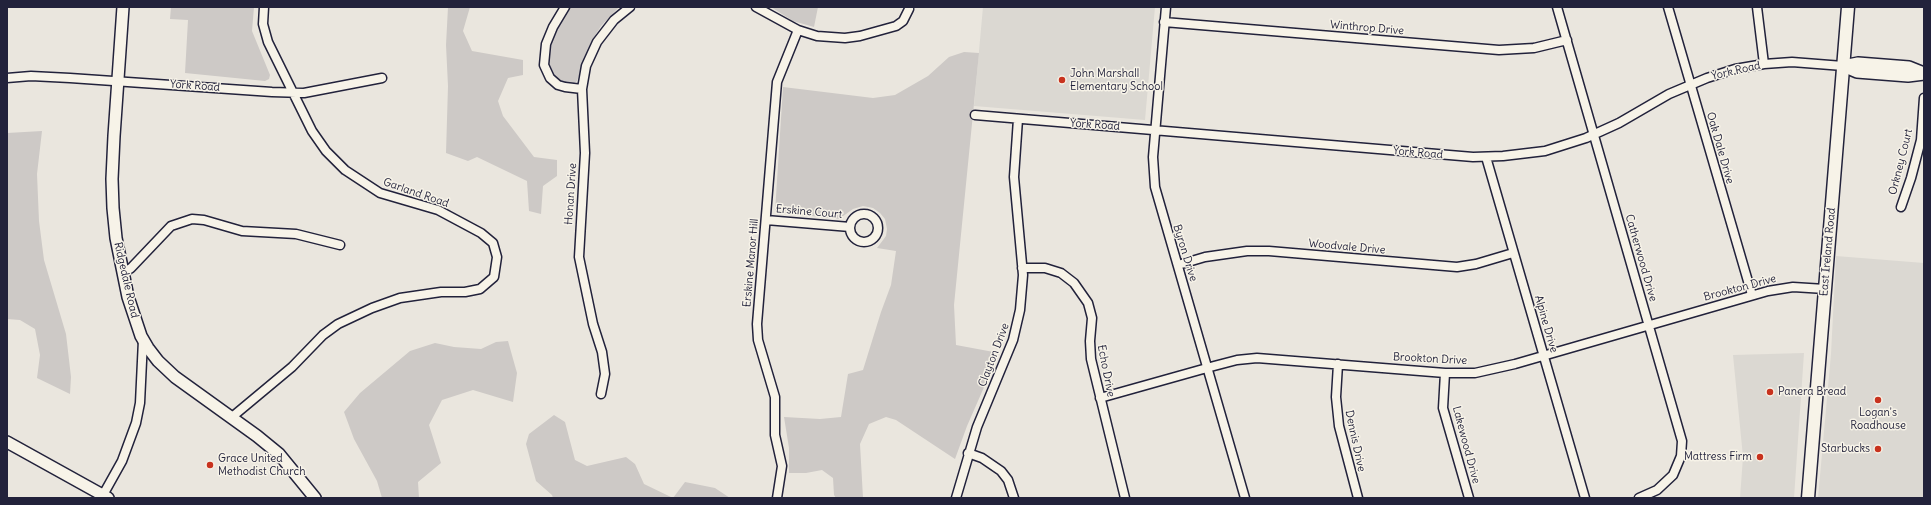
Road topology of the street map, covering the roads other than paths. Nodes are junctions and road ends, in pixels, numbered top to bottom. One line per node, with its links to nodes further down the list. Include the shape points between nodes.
1 (123, 7): 20 (street, Ridgedale Road)
2 (264, 7): 23 (street, Garland Road, via 264,32)
3 (565, 7): 22 (street, via 546,44 544,66 550,78 558,85)
4 (630, 7): 22 (street, Honan Drive, via 614,20 597,42 586,66)
5 (756, 7): 13 (street)
6 (1166, 7): 12 (street, Byron Drive)
7 (1557, 7): 14 (street, Catherwood Drive)
8 (1668, 7): 21 (street, Oak Dale Drive)
9 (1757, 7): 15 (street)
10 (1848, 7): 16 (main road, East Ireland Road)
11 (909, 9): 13 (street, via 903,21 896,26 860,36 817,36)
12 (1164, 22): 14 (street, Winthrop Drive, via 1509,50 1534,48); 27 (street, Byron Drive)
13 (798, 30): 31 (street, Erskine Manor Hill, via 777,82)
14 (1566, 40): 28 (street, Catherwood Drive)
15 (1764, 64): 16 (street, York Road, via 1807,62); 21 (street, York Road, via 1735,69)
16 (1843, 66): 17 (street, York Road, via 1858,72 1908,76); 38 (main road, East Ireland Road)
17 (1924, 73)
18 (7, 78): 20 (street, York Road, via 31,76)
19 (382, 78): 23 (street, York Road, via 304,93)
20 (118, 81): 23 (street, York Road); 37 (street, Ridgedale Road, via 112,178 114,224)
21 (1690, 84): 28 (street, York Road, via 1619,124); 39 (street, Oak Dale Drive)
22 (582, 89): 46 (street, Honan Drive, via 585,154 579,257 593,324 602,352 605,374)
23 (293, 92): 48 (street, Garland Road, via 312,131 326,151 345,170 380,193 438,210 481,233 493,243 496,250 495,272 489,282 474,291 404,297 338,324)
24 (1924, 98): 30 (street, Orkney Court, via 1920,140)
25 (975, 115): 26 (street, York Road)
26 (1018, 119): 27 (street, York Road); 36 (street, Clayton Drive, via 1014,177)
27 (1155, 130): 29 (street, York Road); 35 (street, Byron Drive, via 1155,187)
28 (1594, 135): 29 (street, York Road, via 1545,151); 40 (street, Catherwood Drive)
29 (1486, 157): 34 (street, Alpine Drive)
30 (1901, 207)
31 (766, 220): 32 (street, Erskine Court); 53 (street, Erskine Manor Hill, via 758,335 760,350 775,397 775,435 782,466)
32 (850, 227)
33 (340, 246): 37 (street, via 296,234 242,231 192,219 171,226)
34 (1513, 252): 35 (street, Woodvale Drive, via 1458,267 1269,251 1212,256); 42 (street, Alpine Drive)
35 (1178, 265): 44 (street, Byron Drive)
36 (1022, 268): 47 (street, Echo Drive, via 1045,268 1061,273 1083,294 1092,318 1090,348); 50 (street, Clayton Drive, via 1021,304 1013,340)
37 (123, 273): 41 (street, Ridgedale Road, via 134,317)
38 (1825, 289): 39 (street, Brookton Drive, via 1787,288); 62 (main road, East Ireland Road)
39 (1752, 295): 40 (street, Brookton Drive)
40 (1649, 325): 42 (street, Brookton Drive); 61 (street, Catherwood Drive, via 1680,431 1682,450 1669,480 1657,490)
41 (143, 340): 48 (street, Ridgedale Road, via 158,361 175,377); 51 (street, via 140,403 136,423)
42 (1543, 356): 45 (street, Brookton Drive, via 1490,370 1463,374); 60 (street, Alpine Drive)
43 (1338, 364): 44 (street, Brookton Drive, via 1257,358); 45 (street, Brookton Drive); 58 (street, Dennis Drive, via 1336,397 1339,426)
44 (1207, 368): 47 (street, Brookton Drive); 57 (street, Byron Drive)
45 (1445, 373): 59 (street, Lakewood Drive, via 1443,408)
46 (600, 394)
47 (1100, 398): 56 (street, Echo Drive)
48 (232, 417): 52 (street, Ridgedale Road, via 279,454)
49 (7, 442): 51 (street)
50 (968, 453): 54 (street, Clayton Drive); 55 (street, via 982,458 1001,471 1008,480)
51 (106, 496)
52 (315, 498)
53 (777, 498)
54 (956, 498)
55 (1014, 498)
56 (1125, 498)
57 (1245, 498)
58 (1358, 498)
59 (1469, 498)
60 (1585, 498)
61 (1639, 498)
62 (1808, 498)

